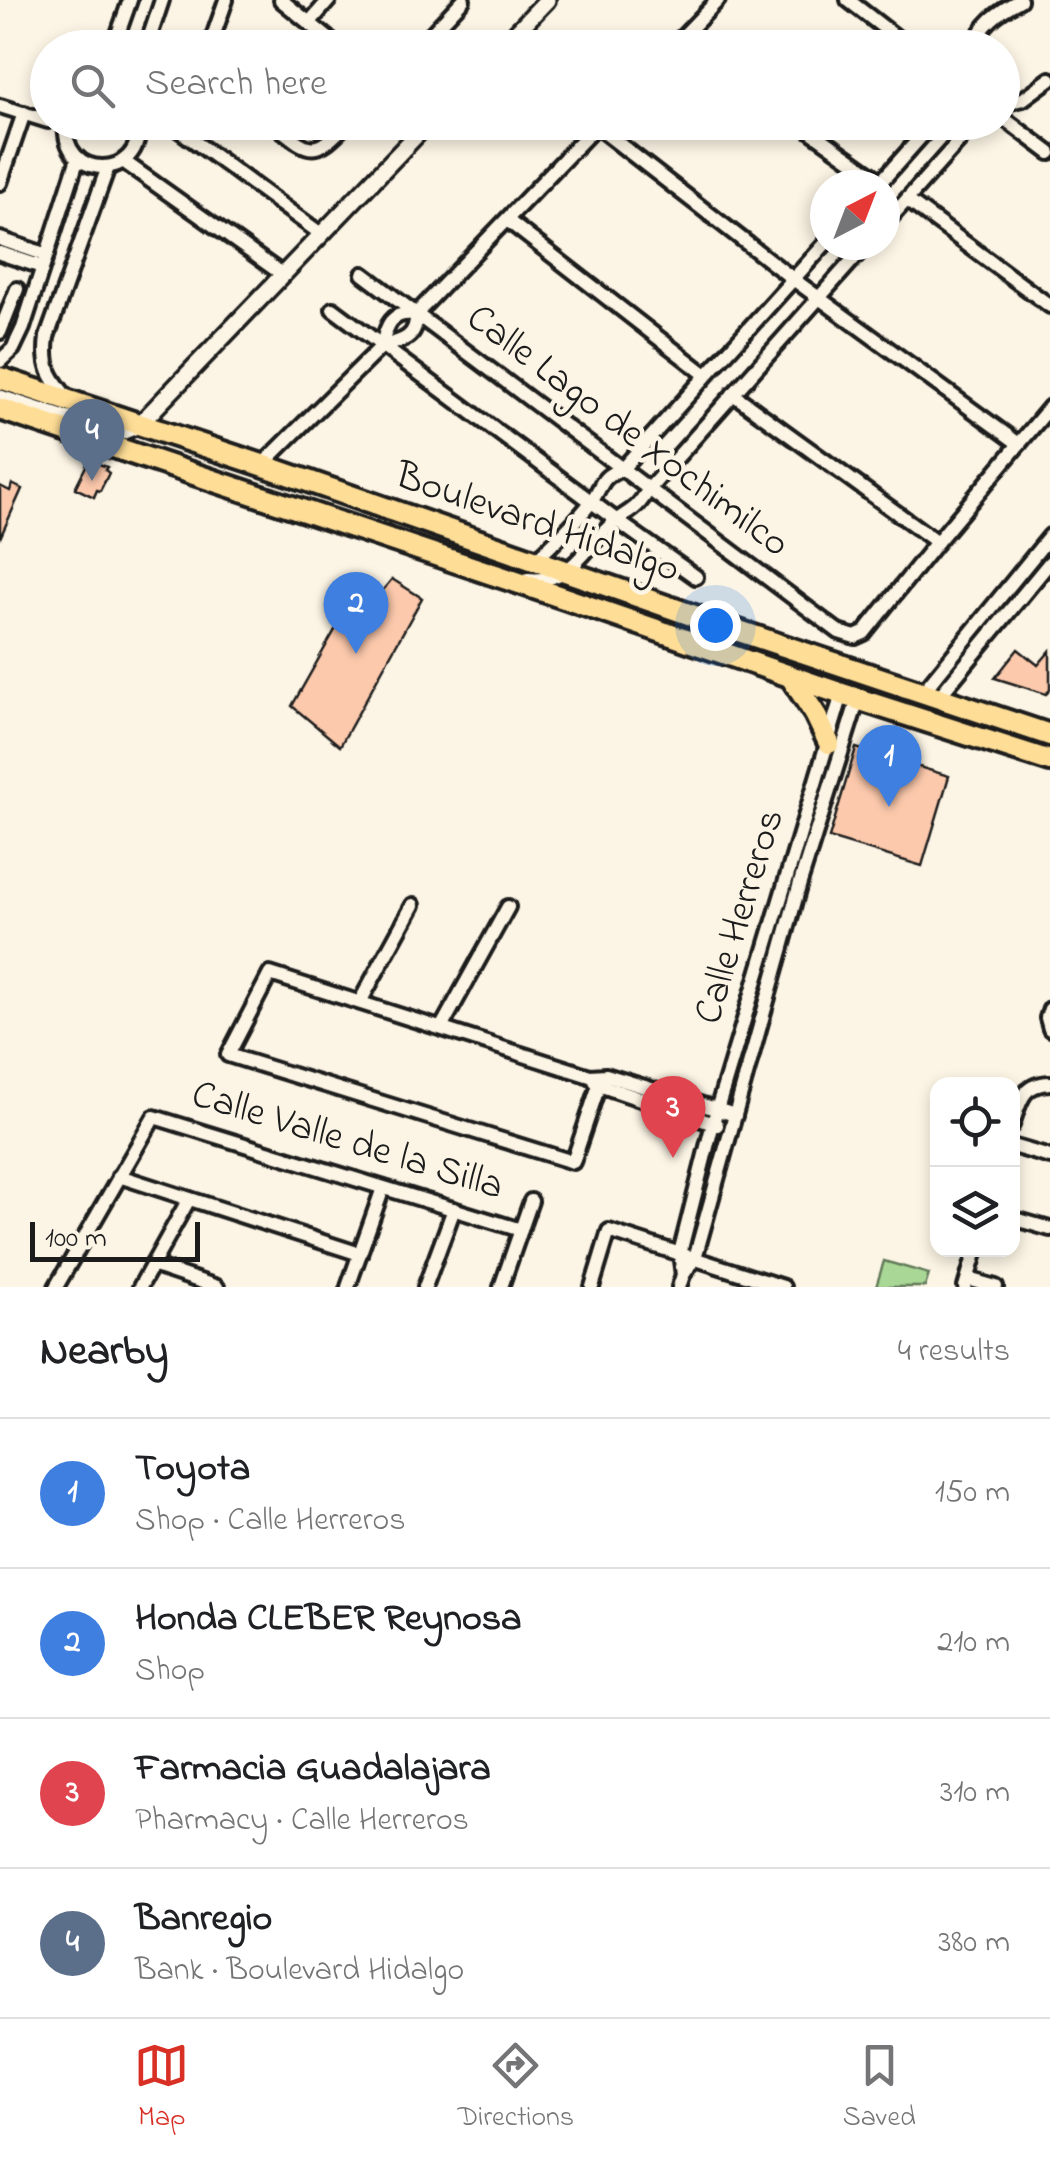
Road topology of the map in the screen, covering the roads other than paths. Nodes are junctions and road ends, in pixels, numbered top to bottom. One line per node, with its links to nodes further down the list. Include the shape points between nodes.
1 (130, 0): 12 (street)
2 (162, 0): 13 (street)
3 (226, 0): 14 (street)
4 (281, 0): 11 (street)
5 (330, 0): 11 (street)
6 (463, 0): 16 (street)
7 (547, 0): 17 (street)
8 (718, 0): 18 (street)
9 (848, 0): 19 (street)
10 (1020, 0): 20 (street)
11 (309, 22): 15 (street)
12 (120, 30)
13 (152, 30)
14 (215, 30)
15 (319, 30)
16 (435, 30)
17 (518, 30)
18 (693, 30)
19 (887, 30)
20 (981, 30)
21 (1050, 79): 22 (street)
22 (1020, 99)
23 (0, 106): 24 (street)
24 (24, 114): 25 (street); 44 (street)
25 (30, 116)
26 (1020, 130): 38 (street)
27 (68, 140): 39 (street)
28 (138, 140): 40 (street)
29 (193, 140): 48 (street)
30 (294, 140): 31 (street, via 312,148)
31 (332, 140)
32 (412, 140): 48 (street)
33 (581, 140): 47 (street)
34 (616, 140): 56 (street)
35 (822, 140): 42 (street)
36 (918, 140): 43 (street)
37 (960, 140): 45 (street)
38 (1050, 153)
39 (78, 158): 41 (street); 53 (street)
40 (123, 162): 41 (street); 54 (street)
41 (108, 167): 69 (street, via 45,354 54,382)
42 (863, 170)
43 (892, 170)
44 (0, 183)
45 (907, 200): 46 (street); 59 (street)
46 (900, 208)
47 (506, 220): 61 (street); 65 (street)
48 (321, 234): 54 (street)
49 (0, 239): 53 (street)
50 (0, 253): 53 (street)
51 (810, 260): 56 (street)
52 (853, 260): 58 (street)
53 (44, 261): 64 (street, via 13,350)
54 (282, 274): 72 (street)
55 (363, 274): 61 (street, Calle Lago de Xochimilco)
56 (793, 278): 58 (street); 65 (street)
57 (17, 289): 62 (street)
58 (820, 298): 67 (street); 73 (street)
59 (1050, 306)
60 (334, 309): 63 (street, Calle Lago de Xochimilco)
61 (416, 314): 63 (street, via 408,338); 63 (street, via 390,320); 76 (street, Calle Lago de Xochimilco)
62 (0, 332)
63 (382, 346): 75 (street); 78 (street, Calle Lago de Xochimilco)
64 (0, 361)
65 (706, 376): 76 (street)
66 (0, 378): 69 (main road, Boulevard Hidalgo)
67 (734, 394): 77 (street); 81 (street)
68 (0, 398): 72 (street, via 108,433)
69 (71, 402): 72 (main road, Boulevard Hidalgo)
70 (1050, 407): 73 (street)
71 (0, 409): 74 (main road, Boulevard Hidalgo)
72 (138, 424): 74 (street); 75 (main road, Boulevard Hidalgo)
73 (1018, 444): 81 (street)
74 (142, 457): 85 (main road, Boulevard Hidalgo)
75 (262, 465): 82 (main road, Boulevard Hidalgo)
76 (622, 468): 77 (street, Calle Lago de Xochimilco); 78 (street, via 599,484)
77 (649, 489): 79 (street, via 634,510); 81 (street, Calle Lago de Xochimilco, via 838,632 855,637)
78 (592, 501): 79 (street, Calle Lago de Xochimilco); 82 (street)
79 (616, 520): 84 (street); 86 (street, Calle Lago de Xochimilco)
80 (1050, 536): 89 (street)
81 (937, 542)
82 (530, 558): 84 (main road, Boulevard Hidalgo); 85 (main road, via 527,571); 87 (street)
83 (1050, 562): 90 (street)
84 (568, 570): 87 (street); 88 (main road, via 558,582); 92 (main road, Boulevard Hidalgo)
85 (496, 575): 87 (street); 88 (main road, Boulevard Hidalgo)
86 (696, 577)
87 (544, 580): 88 (street)
88 (562, 597): 91 (main road, Boulevard Hidalgo)
89 (952, 656): 90 (street); 92 (street)
90 (964, 666): 92 (street)
91 (790, 677): 93 (main road, Boulevard Hidalgo); 95 (main road)
92 (930, 695): 94 (main road, Boulevard Hidalgo)
93 (850, 697): 95 (street, Calle Herreros); 96 (main road, Boulevard Hidalgo); 102 (street, Calle Herreros)
94 (1050, 735)
95 (828, 743): 101 (street, Calle Herreros)
96 (1050, 762)
97 (412, 905): 99 (street)
98 (508, 907): 100 (street)
99 (360, 1002): 100 (street); 103 (street, via 270,974 228,1055 572,1162)
100 (440, 1028): 103 (street)
101 (737, 1045): 102 (street); 106 (street, Calle Herreros)
102 (753, 1050): 107 (street, Calle Herreros)
103 (598, 1079): 106 (street)
104 (1050, 1083): 105 (street, via 1034,1085)
105 (1020, 1101)
106 (716, 1116): 107 (street); 119 (street, Calle Herreros)
107 (732, 1122): 121 (street, Calle Herreros)
108 (1020, 1148): 109 (street)
109 (1050, 1157)
110 (119, 1176): 111 (street, Calle Valle de la Silla, via 154,1117); 112 (street); 125 (street)
111 (383, 1188): 114 (street, Calle Valle de la Silla); 118 (street)
112 (189, 1199): 118 (street); 122 (street)
113 (531, 1201): 117 (street)
114 (454, 1209): 117 (street, Calle Valle de la Silla); 129 (street)
115 (1020, 1220): 116 (street)
116 (1050, 1229)
117 (521, 1230): 130 (street)
118 (360, 1254): 128 (street)
119 (680, 1254): 121 (street); 123 (street, Calle Herreros); 131 (street, via 610,1231)
120 (974, 1257): 124 (street)
121 (694, 1258): 123 (street, Calle Herreros); 132 (street)
122 (152, 1265): 126 (street); 127 (street)
123 (681, 1281)
124 (966, 1283): 133 (street)
125 (56, 1287)
126 (140, 1287)
127 (217, 1287)
128 (348, 1287)
129 (425, 1287)
130 (501, 1287)
131 (592, 1287)
132 (784, 1287)
133 (996, 1287)

